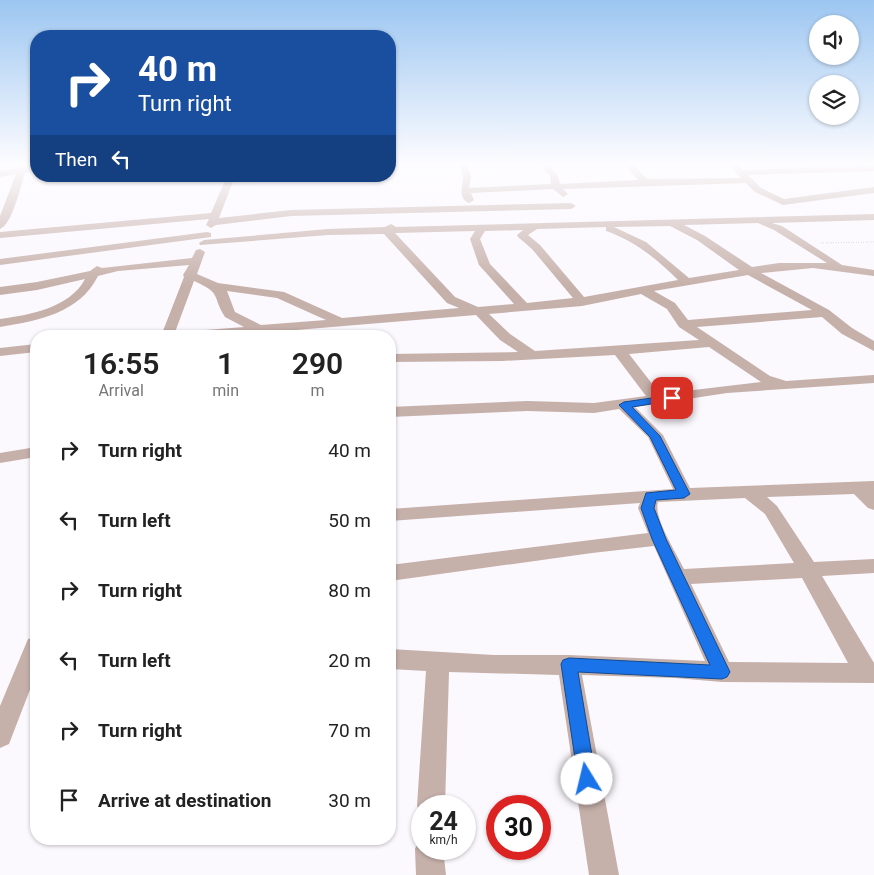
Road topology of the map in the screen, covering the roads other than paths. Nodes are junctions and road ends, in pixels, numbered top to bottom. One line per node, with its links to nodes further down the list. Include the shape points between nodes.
1 (11, 205): 15 (street)
2 (219, 205): 8 (street)
3 (471, 205): 6 (street)
4 (770, 205): 10 (street)
5 (571, 206): 6 (street); 14 (street)
6 (472, 208): 7 (street)
7 (379, 211): 8 (street); 19 (street, via 392,214 397,223)
8 (214, 218): 12 (street); 21 (street)
9 (874, 218): 10 (street)
10 (793, 219): 11 (street); 18 (street, via 781,223)
11 (748, 220): 13 (street); 18 (street)
12 (135, 221): 20 (street); 22 (street, via 121,228)
13 (678, 224): 14 (street); 26 (street, via 730,260)
14 (578, 225): 16 (street); 31 (street, via 629,236 671,266)
15 (0, 226)
16 (536, 226): 17 (street); 35 (street, via 522,235)
17 (482, 227): 19 (street); 36 (street, via 475,239 485,265)
18 (778, 228): 27 (street)
19 (387, 231): 21 (street); 37 (street, via 452,300)
20 (0, 235)
21 (206, 239): 22 (street); 24 (street)
22 (129, 245): 23 (street)
23 (105, 248): 25 (street); 29 (street)
24 (196, 261): 29 (street, via 118,268); 30 (street)
25 (0, 262)
26 (752, 270): 27 (street, via 798,265); 31 (street); 38 (street)
27 (845, 270): 28 (street)
28 (874, 273)
29 (92, 275): 33 (street); 41 (street, via 86,288 70,301 40,314)
30 (189, 275): 32 (street); 43 (street)
31 (687, 283): 34 (street)
32 (215, 286): 39 (street, via 223,294); 40 (street, via 280,295 326,317)
33 (0, 291)
34 (645, 291): 35 (street); 42 (street, via 671,306)
35 (582, 302): 36 (street)
36 (524, 307): 37 (street)
37 (479, 311): 40 (street); 52 (street, via 505,337)
38 (825, 313): 42 (street); 48 (street)
39 (229, 314): 44 (street); 45 (street)
40 (347, 321): 46 (street)
41 (0, 322)
42 (684, 324): 47 (street)
43 (169, 330)
44 (211, 330)
45 (257, 330)
46 (283, 330)
47 (714, 344): 50 (street); 55 (street, via 765,379)
48 (874, 347)
49 (30, 349): 51 (street)
50 (619, 350): 52 (street); 56 (street)
51 (0, 352)
52 (532, 355): 53 (street)
53 (396, 358)
54 (874, 379): 55 (street)
55 (788, 386): 56 (street, via 727,389)
56 (657, 400): 57 (street)
57 (624, 405): 58 (street); 63 (street, via 655,436)
58 (396, 412)
59 (30, 453): 60 (street)
60 (0, 458)
61 (867, 487): 62 (street); 65 (street)
62 (749, 491): 63 (street); 69 (street, via 771,510)
63 (684, 494): 64 (street)
64 (651, 496): 66 (street); 67 (street, via 647,508)
65 (874, 504)
66 (396, 514)
67 (659, 539): 70 (street, via 614,542); 71 (street)
68 (874, 566): 69 (street)
69 (807, 570): 71 (street); 77 (street)
70 (396, 572)
71 (676, 577): 76 (street)
72 (396, 659): 73 (street)
73 (438, 661): 75 (street, via 494,665); 79 (street)
74 (30, 664): 78 (street)
75 (569, 664): 76 (street); 82 (street)
76 (722, 672): 77 (street)
77 (869, 672)
78 (0, 736)
79 (432, 795)
80 (430, 860): 81 (street)
81 (431, 875)
82 (604, 875)

